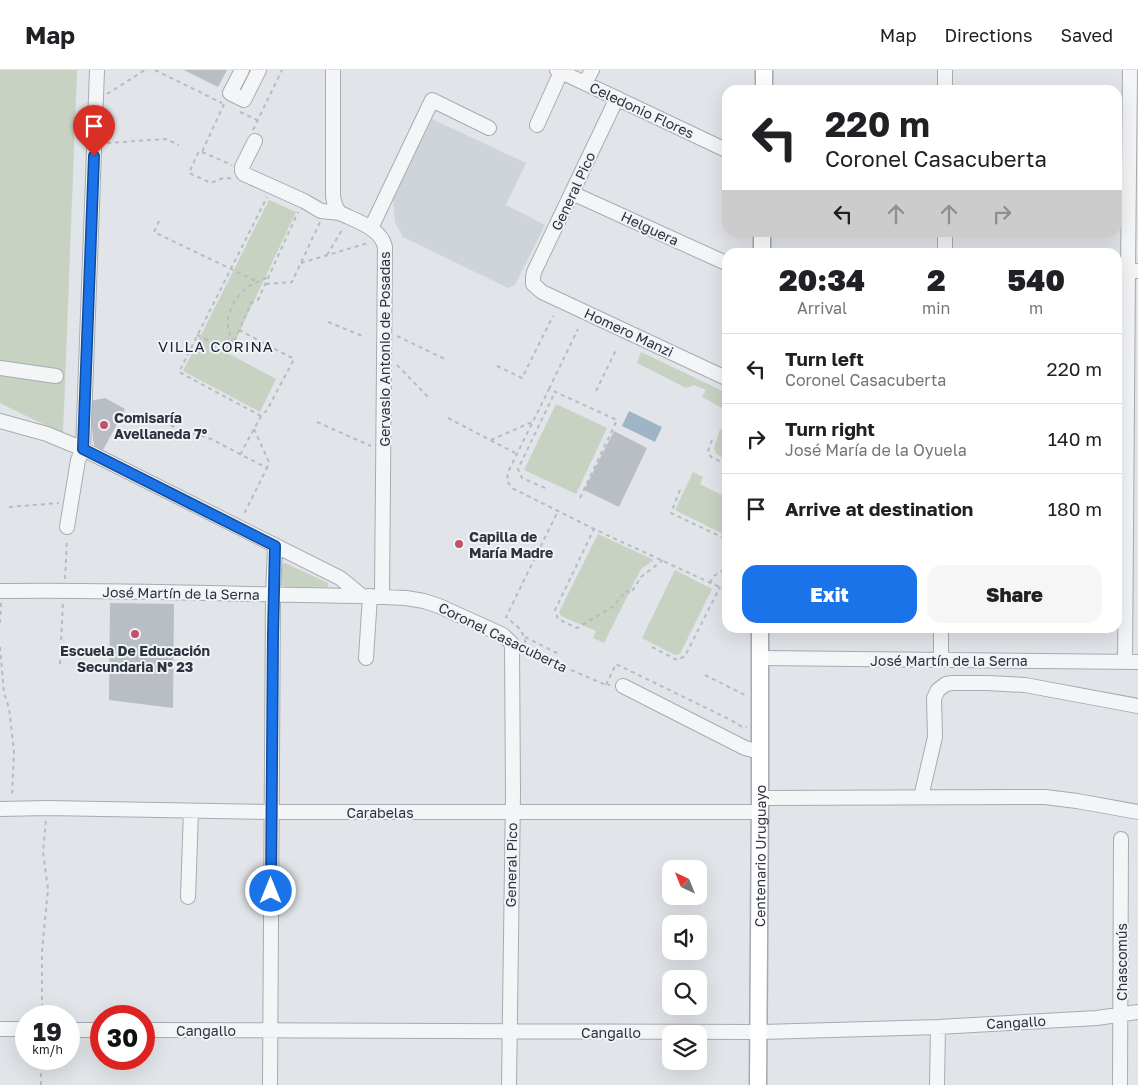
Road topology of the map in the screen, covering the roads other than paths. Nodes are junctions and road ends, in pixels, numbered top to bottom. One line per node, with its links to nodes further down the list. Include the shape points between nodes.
1 (88, 70): 29 (street)
2 (98, 70): 29 (street)
3 (242, 70): 4 (street, via 230,93 244,100)
4 (259, 70)
5 (333, 70): 20 (street, via 333,196 336,210)
6 (592, 70): 11 (street)
7 (764, 70): 12 (main road)
8 (945, 70): 13 (street)
9 (1130, 70): 23 (street)
10 (559, 71): 11 (street, Celedonio Flores); 15 (street)
11 (585, 83): 14 (street, Celedonio Flores)
12 (764, 85)
13 (945, 85)
14 (616, 98): 18 (street, Celedonio Flores); 19 (street, General Pico)
15 (537, 125)
16 (489, 128): 21 (street, via 432,100)
17 (253, 137): 20 (street, Gervasio Antonio de Posadas, via 242,167 244,174 321,211)
18 (722, 148)
19 (572, 193): 22 (street, Helguera); 24 (street, General Pico, via 534,272)
20 (340, 213): 21 (street, Gervasio Antonio de Posadas)
21 (371, 228): 35 (street, Gervasio Antonio de Posadas, via 379,233 385,247)
22 (722, 261)
23 (1128, 271): 30 (street)
24 (533, 284): 27 (street, Homero Manzi, via 542,292)
25 (0, 368): 26 (street)
26 (56, 376)
27 (722, 376)
28 (0, 421): 29 (street, via 47,434)
29 (78, 451): 31 (street); 32 (street)
30 (1128, 475): 42 (street)
31 (67, 527)
32 (275, 546): 34 (street); 35 (street)
33 (1, 591): 34 (street, José Martín de la Serna)
34 (273, 595): 35 (street, José Martín de la Serna); 51 (street)
35 (371, 596): 38 (street, Coronel Casacuberta, via 417,600 439,606 503,635); 39 (street, Gervasio Antonio de Posadas)
36 (760, 633): 40 (main road, Centenario Uruguayo)
37 (941, 633): 41 (street)
38 (512, 644): 50 (street, General Pico)
39 (366, 658)
40 (760, 658): 41 (street, José Martín de la Serna); 45 (main road, Centenario Uruguayo)
41 (941, 660): 42 (street, José Martín de la Serna)
42 (1132, 662)
43 (622, 686): 45 (street, via 745,748)
44 (1138, 706): 46 (street, via 1025,685 946,684 934,698 935,737)
45 (760, 752): 47 (main road, Centenario Uruguayo)
46 (921, 797): 47 (street, Carabelas); 52 (street, Carabelas, via 1045,796)
47 (760, 805): 50 (street, Carabelas); 63 (main road, Centenario Uruguayo)
48 (6, 809): 49 (street, Carabelas)
49 (191, 811): 51 (street, Carabelas); 54 (street)
50 (512, 811): 51 (street, Carabelas); 62 (street, General Pico)
51 (272, 812): 61 (street)
52 (1138, 812)
53 (1121, 839): 56 (street, Chascomús)
54 (188, 897)
55 (1138, 1012): 56 (street, Cangallo)
56 (1121, 1015): 57 (street, Cangallo); 68 (street, Chascomús)
57 (938, 1027): 63 (street, Cangallo); 67 (street)
58 (0, 1029): 59 (street)
59 (15, 1029)
60 (155, 1030): 61 (street, Cangallo)
61 (271, 1030): 62 (street, Cangallo); 64 (street)
62 (510, 1032): 63 (street, Cangallo); 65 (street, General Pico)
63 (758, 1032): 66 (main road, Centenario Uruguayo)
64 (270, 1085)
65 (509, 1085)
66 (758, 1085)
67 (937, 1085)
68 (1120, 1085)

